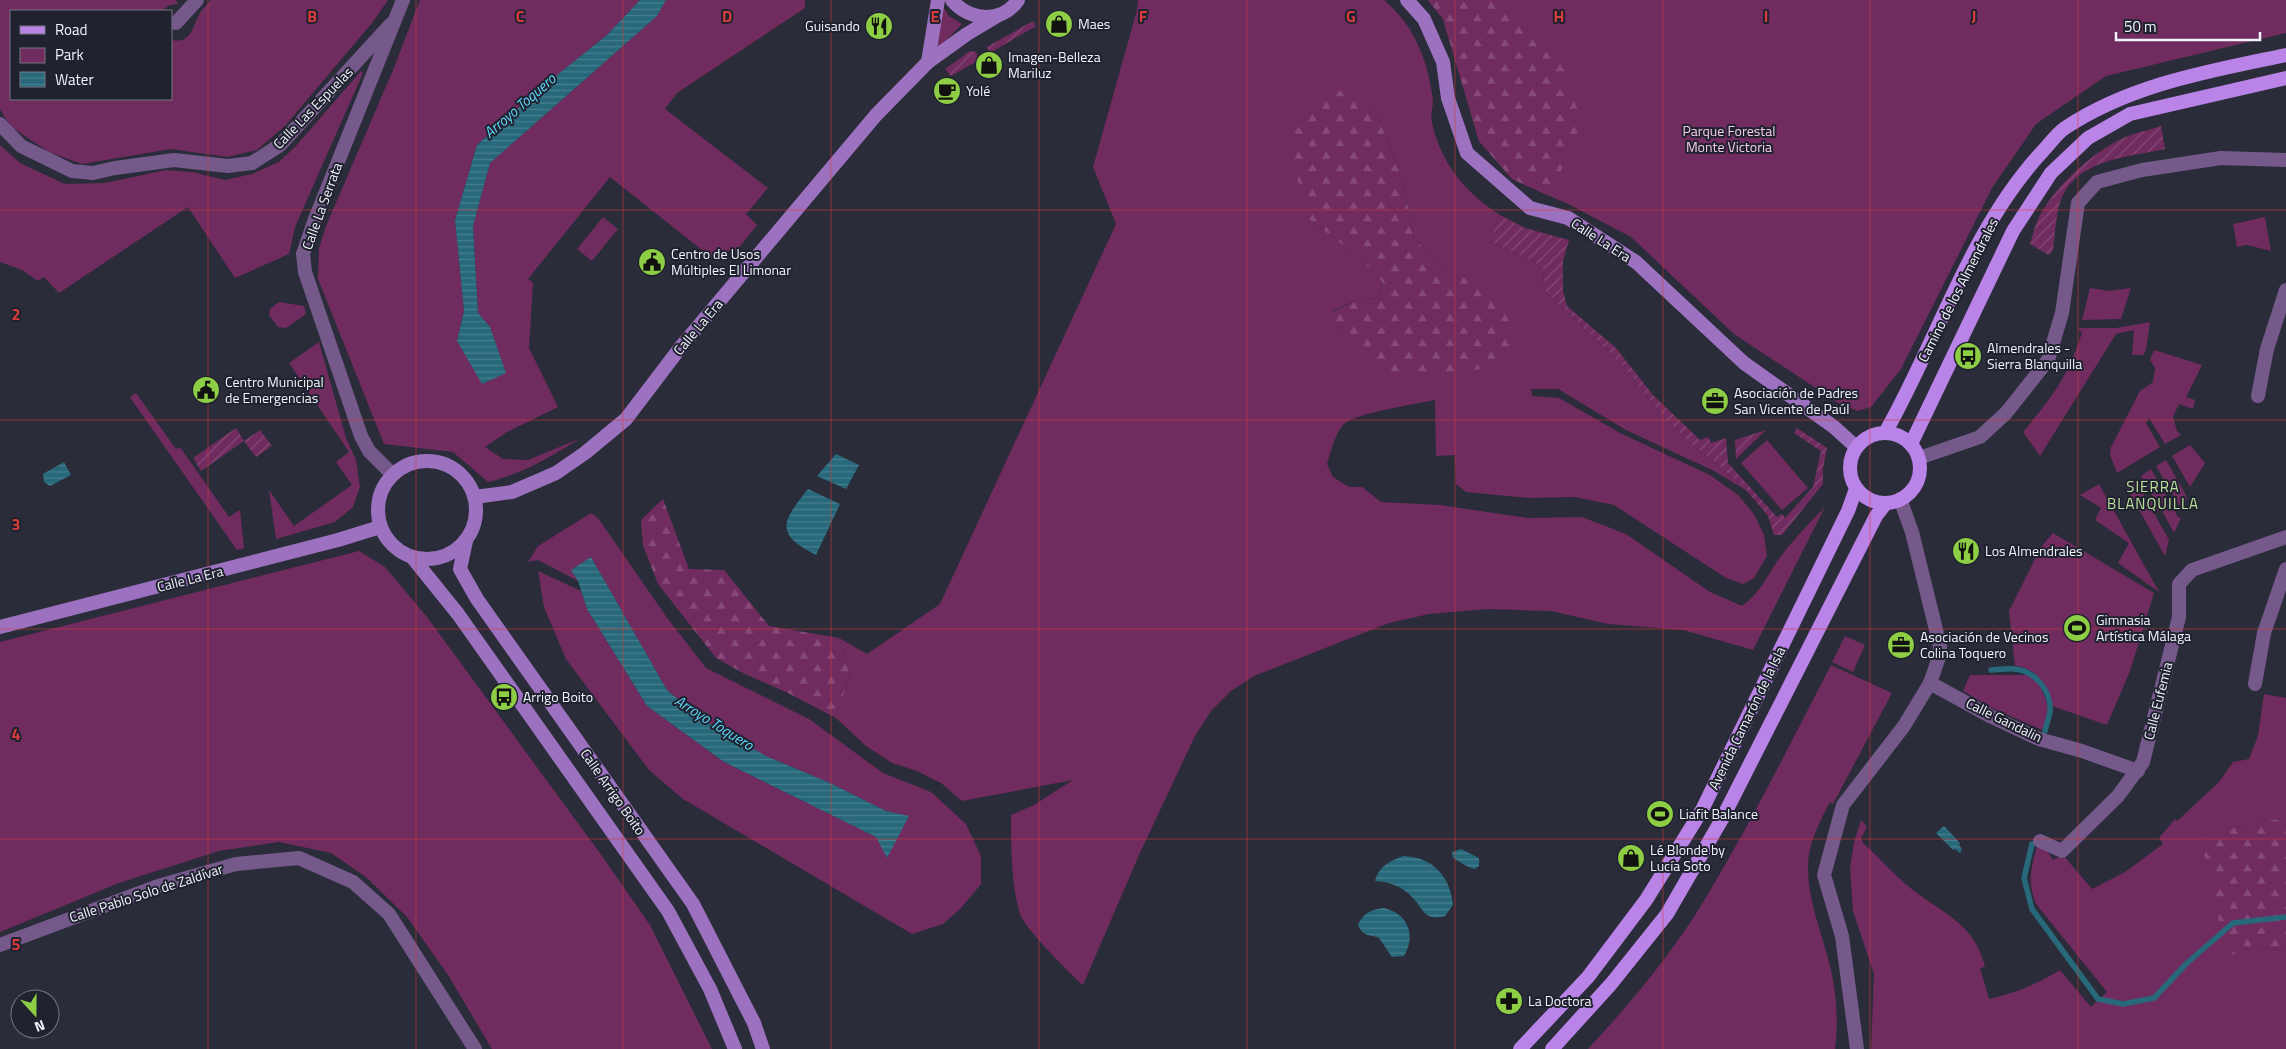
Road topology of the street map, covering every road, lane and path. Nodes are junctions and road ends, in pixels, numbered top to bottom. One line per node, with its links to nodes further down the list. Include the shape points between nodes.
1 (196, 0): 9 (street)
2 (403, 0): 8 (street, Calle Las Espuelas)
3 (938, 0): 11 (main road)
4 (952, 0): 7 (main road, via 974,16)
5 (1407, 0): 19 (main road, Calle La Era, via 1424,19 1443,62 1448,98 1467,153 1530,208 1568,218 1636,262 1744,363 1834,427)
6 (1019, 1): 7 (main road, Calle La Era)
7 (997, 16): 11 (main road, Calle La Era)
8 (397, 18): 13 (street, Calle Las Espuelas, via 280,145 252,163 228,166 174,160 93,173 72,171 21,146); 21 (street, Calle La Serrata, via 303,254 305,272 361,436 369,451)
9 (176, 23)
10 (2286, 55): 17 (main road, Camino de los Almendrales, via 2184,77 2117,99 2063,129 2020,177 1975,251 1905,398)
11 (928, 62): 23 (main road, Calle La Era, via 876,115 680,348 626,419 585,454 556,473 512,492)
12 (2286, 78): 18 (main road, Camino de los Almendrales, via 2130,114 2088,138 2050,173 2013,231)
13 (0, 124)
14 (2286, 160): 20 (street, via 2222,158 2142,170 2097,182 2078,202 2062,313 2048,360 2006,414 1980,437)
15 (2286, 290): 16 (street, via 2267,349)
16 (2258, 396)
17 (1884, 432): 18 (main road, via 1899,435); 19 (main road, via 1864,439)
18 (1910, 444): 20 (main road)
19 (1856, 447): 22 (main road, via 1850,462)
20 (1918, 458): 24 (main road, via 1916,484)
21 (392, 474): 23 (main road, via 423,460 440,462 456,469 468,481); 26 (main road, via 382,490 377,508)
22 (1856, 489): 25 (main road, via 1864,497); 40 (main road, Avenida Camarón de la Isla, via 1702,810 1646,900 1588,977)
23 (475, 497): 28 (main road, via 476,520)
24 (1900, 499): 25 (main road); 32 (street, via 1912,532 1940,646)
25 (1886, 503): 41 (main road, Avenida Camarón de la Isla, via 1876,516 1722,819 1667,914 1611,984)
26 (380, 527): 29 (main road, via 387,540); 31 (main road, Calle La Era)
27 (2286, 537): 34 (street, Calle Eufemia, via 2192,570 2179,584 2179,617 2143,762)
28 (466, 541): 29 (main road, via 449,554 428,560); 39 (main road, Calle Arrigo Boito, via 460,569 477,599 693,904 754,1023)
29 (412, 557): 38 (main road, Calle Arrigo Boito, via 458,614 668,911 710,988)
30 (2286, 569): 33 (street, via 2264,634)
31 (0, 627)
32 (1930, 683): 34 (street, Calle Gandalin, via 2039,739); 42 (street, via 1904,726 1842,805 1824,875 1842,936)
33 (2254, 684)
34 (2138, 771): 35 (street, Calle Eufemia, via 2118,796 2062,851)
35 (2040, 841)
36 (0, 945): 37 (street, Calle Pablo Solo de Zaldívar, via 158,886 236,864 299,858 353,882 389,914)
37 (475, 1049)
38 (735, 1049)
39 (763, 1049)
40 (1520, 1049)
41 (1552, 1049)
42 (1857, 1049)

